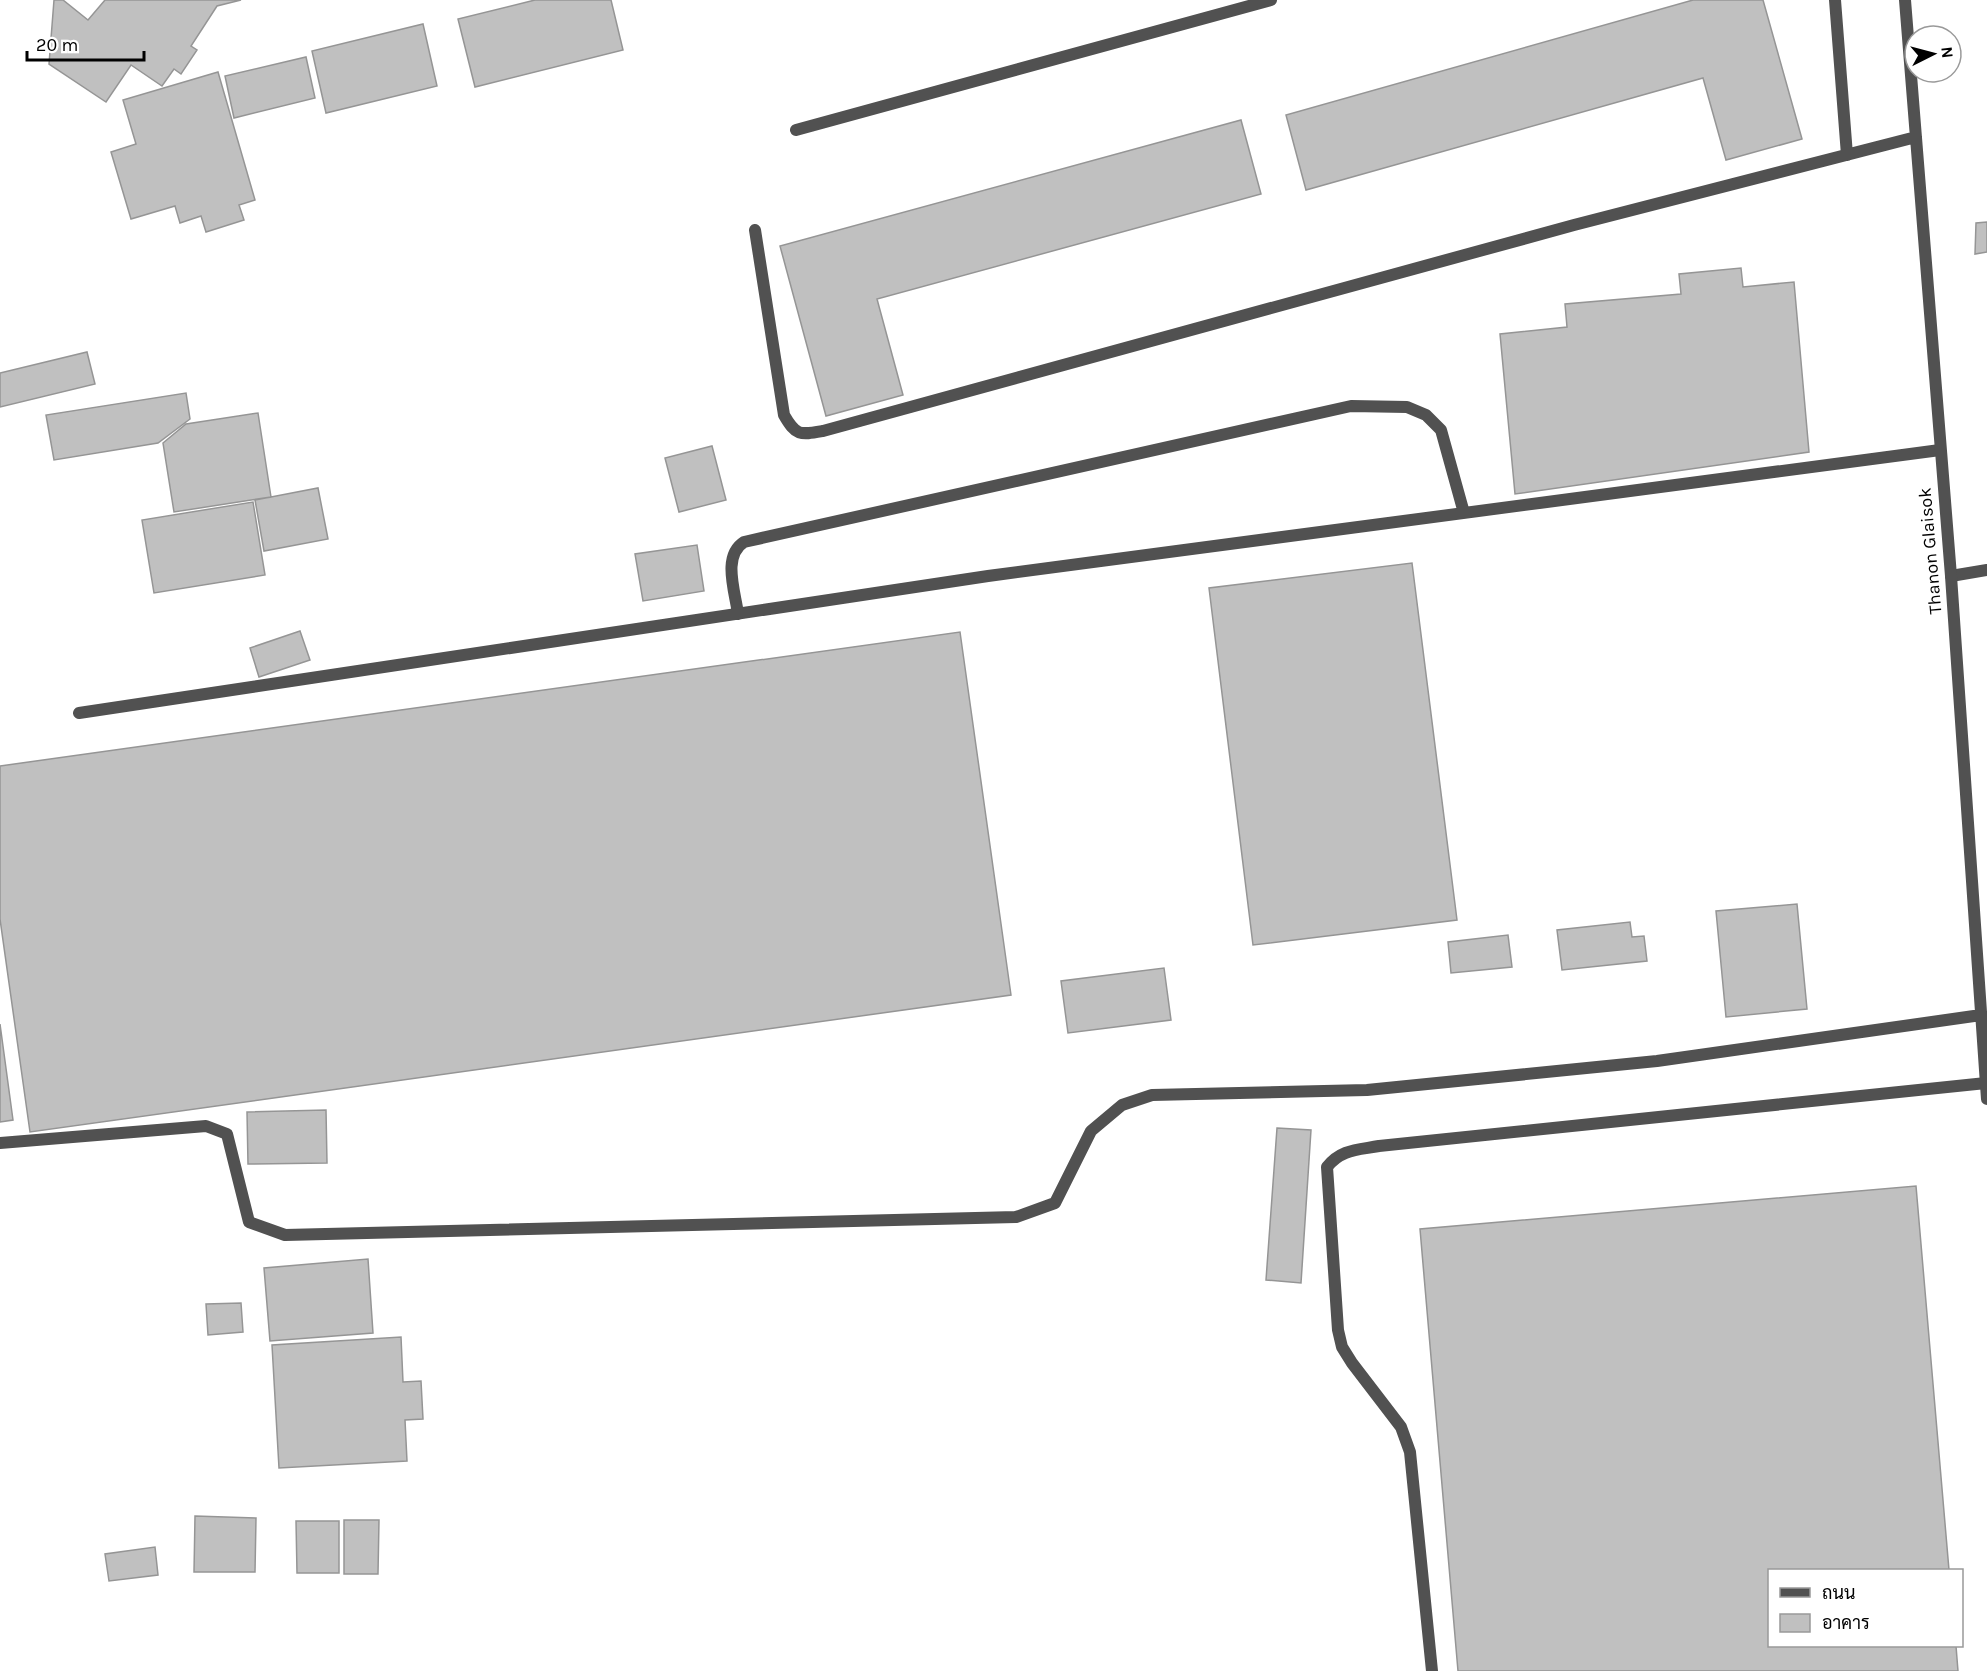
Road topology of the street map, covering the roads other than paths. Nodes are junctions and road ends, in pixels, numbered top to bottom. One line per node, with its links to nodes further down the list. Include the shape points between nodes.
1 (1271, 0): 4 (street)
2 (1835, 0): 6 (street)
3 (1905, 0): 5 (street, Thanon Glaisok)
4 (796, 130)
5 (1916, 137): 6 (street); 8 (street, Thanon Glaisok)
6 (1847, 155): 7 (street, via 1574,225 803,435 793,429 784,415)
7 (755, 230)
8 (1940, 450): 9 (street); 11 (street, Thanon Glaisok)
9 (1464, 513): 12 (street, via 988,576); 12 (street, via 1441,430 1426,415 1407,407 1351,406 744,542 737,546 731,562)
10 (1987, 570): 11 (street)
11 (1951, 576): 14 (street, Thanon Glaisok)
12 (738, 614): 13 (street)
13 (79, 712)
14 (1981, 1015): 15 (street, Thanon Glaisok); 18 (street, via 1657,1060 1367,1090 1152,1095 1122,1105 1091,1131 1055,1203 1016,1217 285,1235 249,1222 227,1134 206,1126)
15 (1986, 1069): 16 (street, Thanon Glaisok)
16 (1986, 1083): 17 (street, Thanon Glaisok); 19 (street, via 1379,1146 1334,1158 1327,1167 1338,1329 1342,1347 1401,1427 1410,1452)
17 (1987, 1099)
18 (0, 1143)
19 (1432, 1671)

